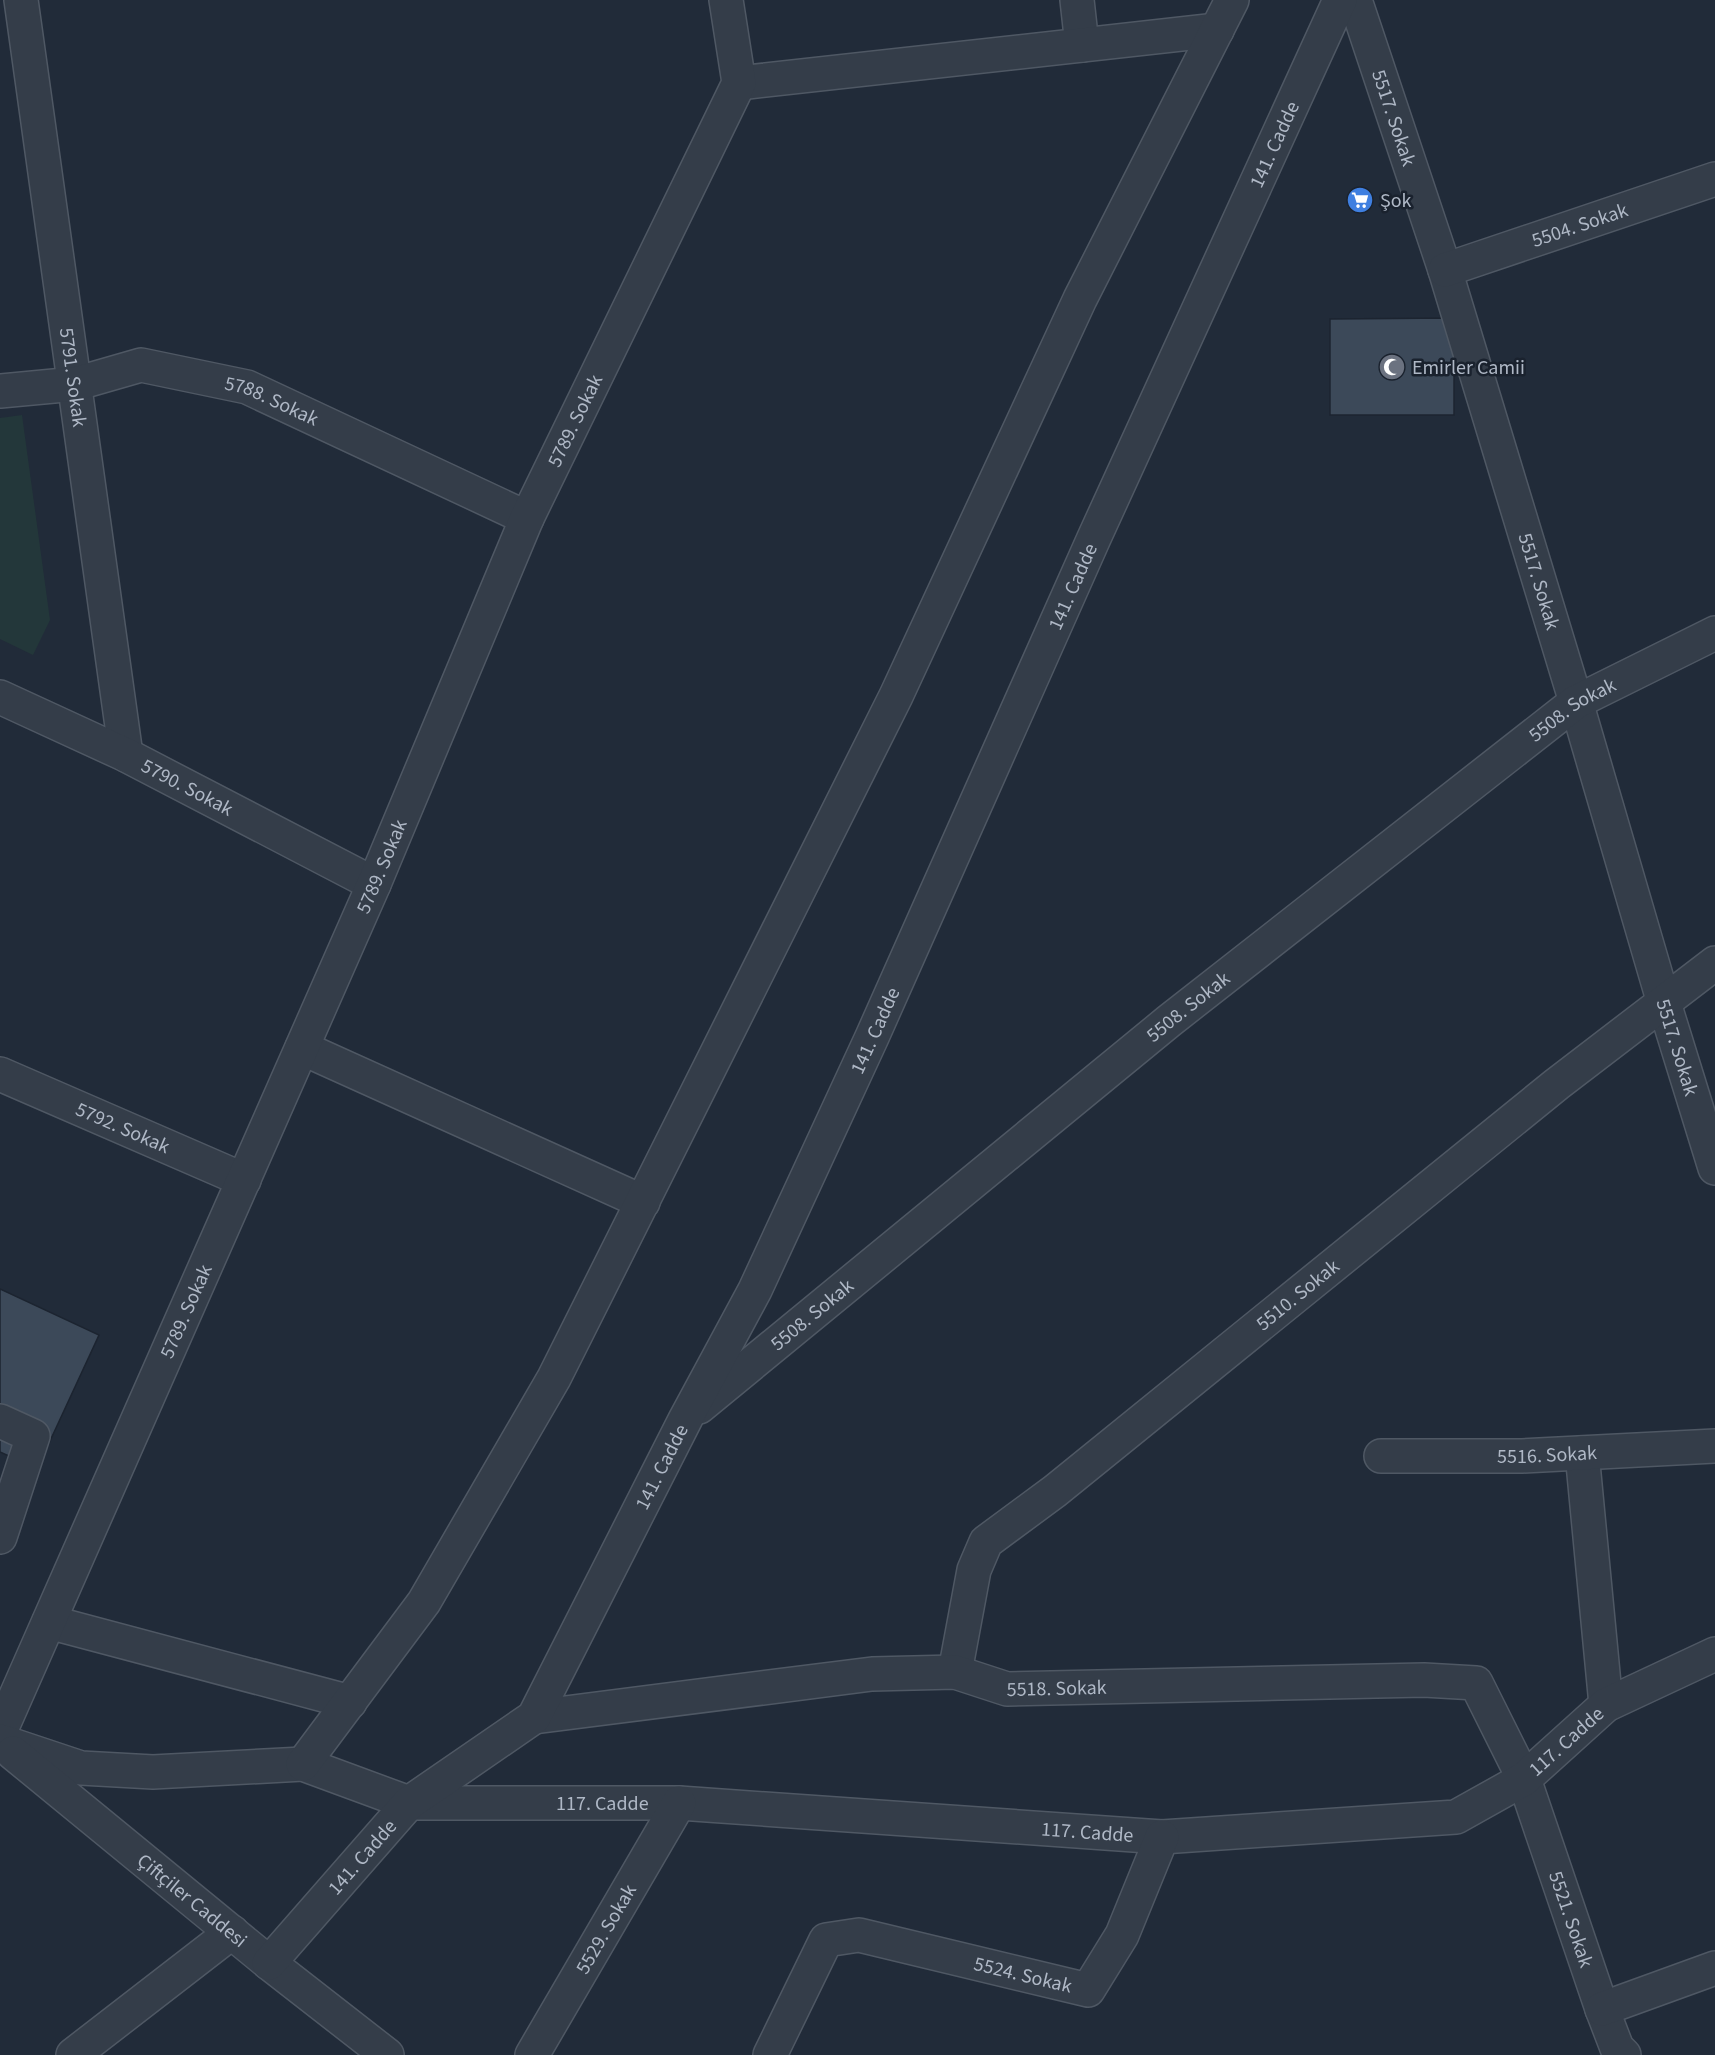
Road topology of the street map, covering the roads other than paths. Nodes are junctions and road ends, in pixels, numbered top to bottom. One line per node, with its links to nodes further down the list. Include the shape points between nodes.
1 (21, 0): 12 (street, 5791. Sokak)
2 (726, 0): 9 (street)
3 (1077, 0): 8 (street)
4 (1232, 0): 7 (street)
5 (1340, 0): 27 (street, 141. Cadde, via 843,1100 755,1290)
6 (1355, 0): 11 (street, 5517. Sokak)
7 (1217, 30): 8 (street); 26 (street, via 1080,299 896,696)
8 (1083, 45): 9 (street)
9 (739, 83): 14 (street, 5789. Sokak)
10 (1715, 179): 11 (street, 5504. Sokak)
11 (1445, 270): 17 (street, 5517. Sokak)
12 (75, 384): 13 (street, 5788. Sokak); 14 (street, 5788. Sokak, via 141,365 247,387); 18 (street, 5791. Sokak)
13 (0, 390)
14 (527, 518): 19 (street, 5789. Sokak)
15 (1715, 633): 17 (street, 5508. Sokak)
16 (0, 697): 18 (street, 5790. Sokak)
17 (1576, 702): 21 (street, 5517. Sokak); 27 (street, 5508. Sokak, via 1169,1021)
18 (126, 755): 19 (street, 5790. Sokak)
19 (374, 884): 22 (street, 5789. Sokak)
20 (1715, 963): 21 (street, 5510. Sokak)
21 (1664, 1003): 24 (street, 5517. Sokak); 35 (street, 5510. Sokak, via 1557,1084 1055,1491 986,1542 974,1570)
22 (302, 1048): 25 (street, 5789. Sokak); 26 (street)
23 (0, 1074): 25 (street, 5792. Sokak)
24 (1715, 1168)
25 (244, 1180): 33 (street, 5789. Sokak)
26 (642, 1202): 36 (street, via 554,1377 424,1602)
27 (686, 1418): 38 (street, 141. Cadde)
28 (0, 1421): 32 (street, via 33,1436)
29 (1715, 1446): 30 (street, 5516. Sokak)
30 (1582, 1453): 31 (street, 5516. Sokak); 37 (street)
31 (1381, 1456)
32 (0, 1537)
33 (49, 1622): 36 (street); 39 (street, 5789. Sokak)
34 (1715, 1654): 37 (street, 117. Cadde)
35 (955, 1672): 38 (street, 5518. Sokak, via 872,1674); 42 (street, 5518. Sokak, via 1007,1689 1412,1680 1476,1683)
36 (350, 1702): 41 (street)
37 (1606, 1705): 42 (street, 117. Cadde)
38 (534, 1717): 43 (street, 141. Cadde)
39 (0, 1732)
40 (0, 1742): 41 (street, via 81,1768 153,1772); 46 (street, Çiftçiler Caddesi)
41 (303, 1764): 43 (street)
42 (1524, 1779): 45 (street, 117. Cadde, via 1456,1817); 49 (street, 5521. Sokak)
43 (409, 1803): 44 (street, 117. Cadde); 47 (street, 141. Cadde)
44 (679, 1803): 45 (street, 117. Cadde); 53 (street, 5529. Sokak)
45 (1162, 1838): 54 (street, 5524. Sokak, via 1122,1935 1088,1990 860,1935 826,1940)
46 (232, 1932): 47 (street, Çiftçiler Caddesi); 51 (street)
47 (269, 1963): 52 (street, Çiftçiler Caddesi)
48 (1715, 1968): 49 (street)
49 (1602, 2009): 50 (street, 5521. Sokak)
50 (1617, 2053)
51 (73, 2055)
52 (387, 2055)
53 (532, 2055)
54 (770, 2055)

